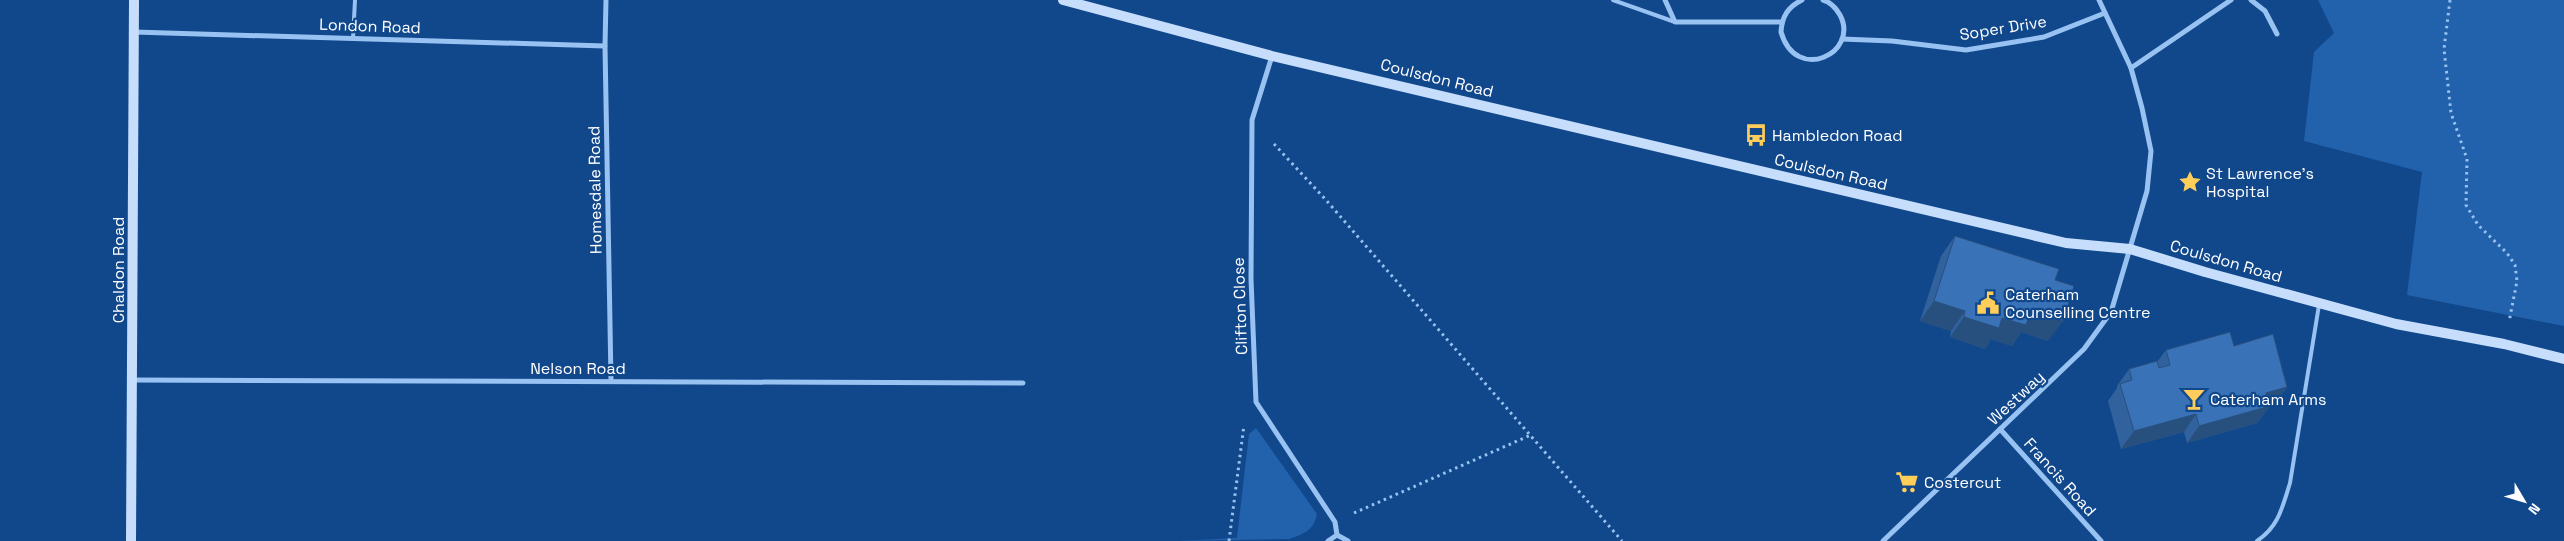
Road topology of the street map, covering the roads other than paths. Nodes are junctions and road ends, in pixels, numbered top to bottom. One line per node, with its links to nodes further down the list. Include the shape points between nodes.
1 (134, 0): 15 (street, Chaldon Road)
2 (355, 0): 17 (lane)
3 (606, 0): 19 (street, Homesdale Road)
4 (1063, 0): 20 (street, Coulsdon Road)
5 (1613, 0): 13 (lane)
6 (1665, 0): 13 (street)
7 (1802, 0): 14 (street, via 1793,4)
8 (1822, 0): 18 (street, via 1835,8 1841,17)
9 (2099, 0): 12 (street)
10 (2231, 0): 21 (street)
11 (2250, 0): 16 (street, via 2265,11)
12 (2105, 13): 18 (street, Soper Drive, via 2044,37 1966,50); 21 (street)
13 (1675, 22): 14 (street)
14 (1782, 22): 18 (street, via 1781,32 1790,51 1808,60 1828,56)
15 (134, 32): 17 (street, London Road); 25 (street, Chaldon Road)
16 (2277, 34)
17 (353, 38): 19 (street, London Road)
18 (1842, 39)
19 (605, 46): 26 (street, Homesdale Road)
20 (1272, 56): 22 (street, Coulsdon Road, via 2066,243); 29 (street, Clifton Close, via 1252,120 1251,279 1256,402 1335,522)
21 (2131, 68): 22 (street, via 2150,151 2147,191)
22 (2130, 249): 23 (street, Coulsdon Road); 28 (street, Westway, via 2110,312 2084,349)
23 (2319, 303): 24 (street, Coulsdon Road, via 2396,324); 35 (lane, via 2290,483 2282,510 2270,532)
24 (2564, 359)
25 (133, 380): 26 (street, Nelson Road); 30 (street, Chaldon Road)
26 (611, 380): 27 (street, Nelson Road)
27 (1023, 383)
28 (2000, 429): 33 (street, Westway); 34 (street, Francis Road)
29 (1337, 535): 31 (street); 32 (street)
30 (131, 541)
31 (1328, 541)
32 (1348, 541)
33 (1883, 541)
34 (2101, 541)
35 (2257, 541)

